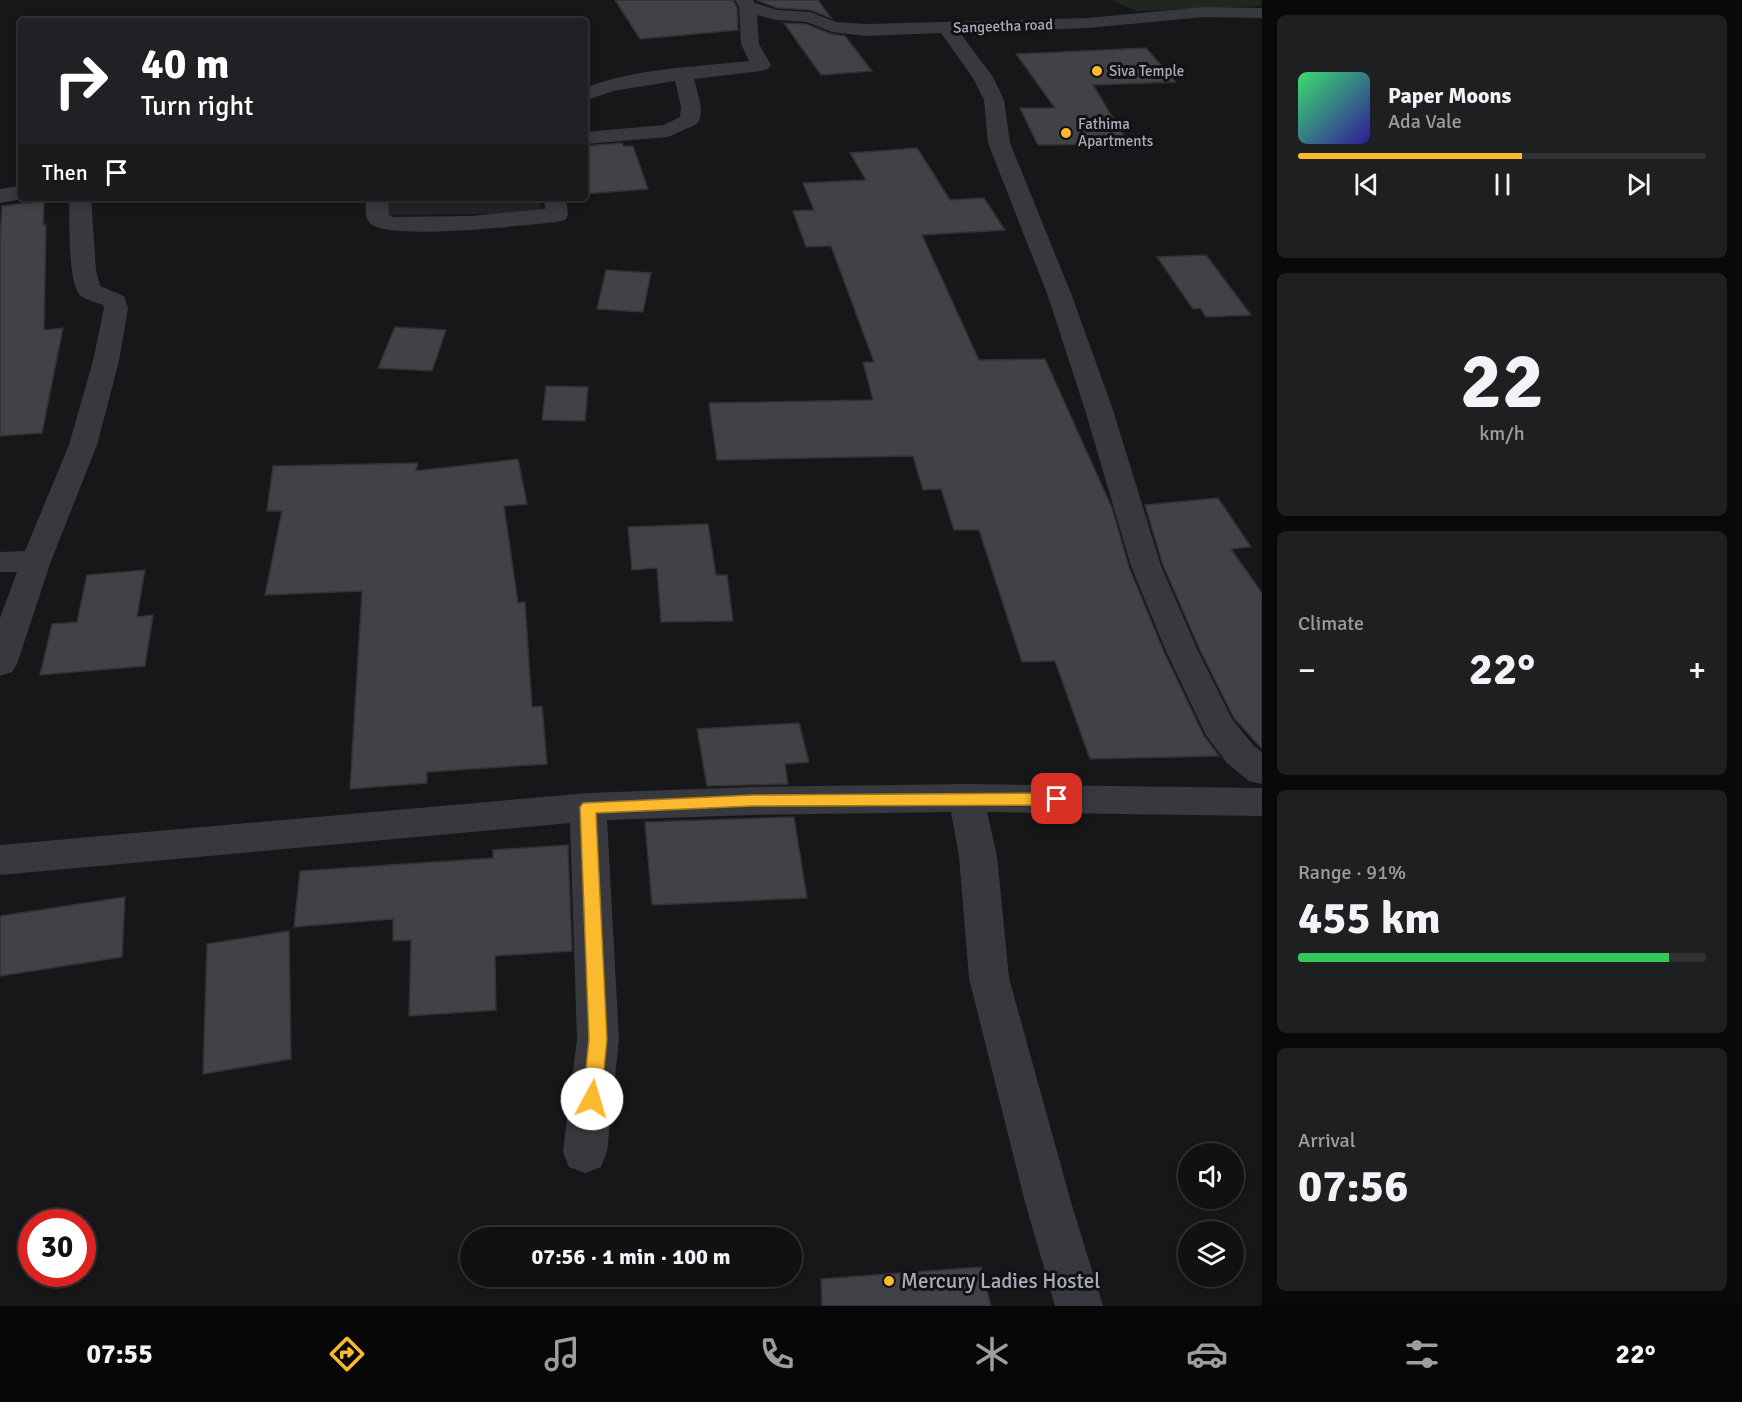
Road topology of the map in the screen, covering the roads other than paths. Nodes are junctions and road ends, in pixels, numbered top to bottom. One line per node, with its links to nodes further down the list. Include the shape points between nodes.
1 (746, 4): 3 (street, Sangeetha road, via 776,15 810,17 845,29); 4 (street, Sangeetha road, via 750,44 762,65)
2 (1262, 13): 3 (street, Sangeetha road, via 1204,12 1088,23)
3 (947, 28): 15 (street, via 983,77 994,100 999,143 1060,296 1100,410 1146,566 1182,651 1218,726 1240,754)
4 (683, 74): 5 (street, Sangeetha road, via 608,86); 6 (street, via 690,120 668,131)
5 (588, 94)
6 (588, 138)
7 (18, 193): 8 (street)
8 (0, 196)
9 (80, 201): 12 (street, via 84,270 89,290 115,301 116,308 84,445)
10 (377, 201): 11 (street, via 378,219 390,224 471,223 557,215)
11 (555, 201)
12 (36, 561): 13 (street); 14 (street)
13 (0, 562)
14 (0, 664)
15 (1262, 771)
16 (966, 798): 17 (street); 18 (street); 21 (street, via 978,855 989,978)
17 (1262, 802)
18 (588, 807): 19 (street); 20 (street, via 598,1039)
19 (0, 860)
20 (585, 1152)
21 (1079, 1306)

